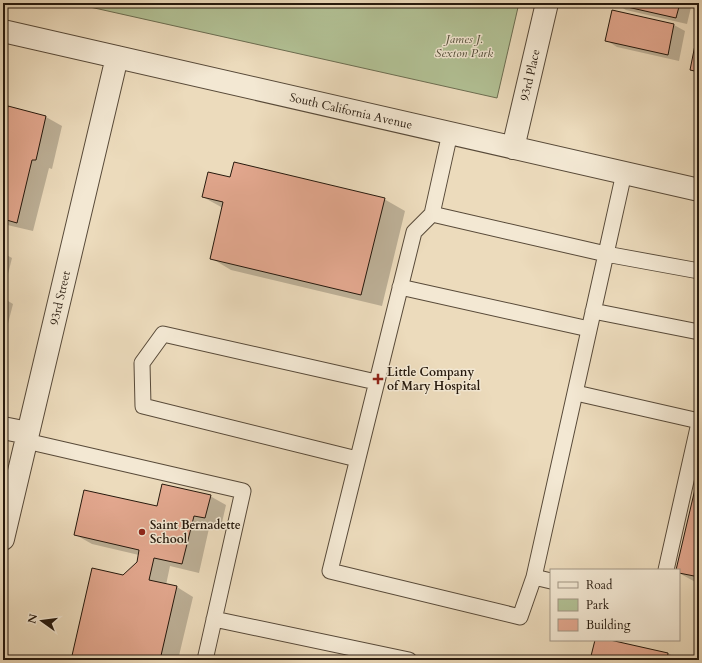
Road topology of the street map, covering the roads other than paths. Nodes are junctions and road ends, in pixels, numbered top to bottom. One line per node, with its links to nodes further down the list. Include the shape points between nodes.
1 (547, 3): 5 (street, 93rd Place)
2 (3, 31): 3 (street, South California Avenue)
3 (117, 57): 4 (street, South California Avenue); 19 (street, 93rd Street)
4 (450, 133): 5 (street, South California Avenue); 8 (lane)
5 (513, 148): 6 (street, South California Avenue)
6 (624, 173): 7 (street, South California Avenue); 9 (lane)
7 (699, 190)
8 (432, 214): 9 (lane); 11 (lane, via 414,232)
9 (606, 254): 10 (lane); 12 (lane)
10 (699, 271)
11 (400, 287): 13 (lane); 15 (lane)
12 (593, 311): 13 (lane); 14 (lane)
13 (589, 329): 16 (lane)
14 (699, 332)
15 (376, 382): 20 (lane); 20 (lane, via 163,334 142,363 143,406)
16 (576, 393): 17 (lane); 23 (lane)
17 (699, 422): 22 (lane)
18 (3, 428): 19 (street)
19 (27, 437): 21 (street, 93rd Street); 25 (lane, via 243,491)
20 (357, 459): 23 (lane, via 330,571 520,617)
21 (3, 539)
22 (666, 569)
23 (534, 577): 24 (lane)
24 (550, 581)
25 (214, 619): 26 (lane); 27 (lane)
26 (205, 660)
27 (409, 660)

